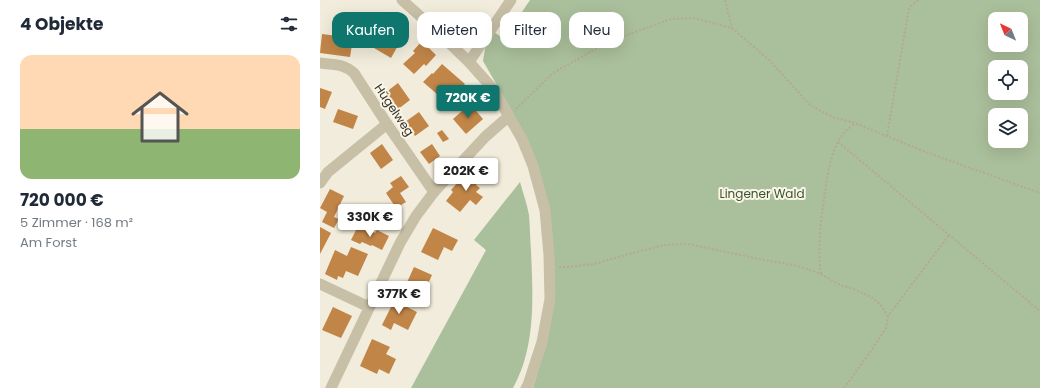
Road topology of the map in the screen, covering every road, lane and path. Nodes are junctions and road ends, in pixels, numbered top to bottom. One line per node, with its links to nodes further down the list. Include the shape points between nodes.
1 (402, 0): 6 (street)
2 (511, 0): 6 (street)
3 (725, 0): 5 (path)
4 (918, 0): 11 (path, via 909,8)
5 (732, 28): 8 (path, via 694,18 672,19 608,42 553,73); 9 (path, via 769,60 811,106 833,117)
6 (469, 62): 8 (street, via 492,89)
7 (320, 63): 10 (street, Hügelweg, via 348,67)
8 (508, 117): 14 (street, via 485,137); 17 (street, via 522,139 533,166 544,210)
9 (855, 123): 11 (path); 12 (path)
10 (387, 124): 13 (street, via 328,172); 14 (street, Hügelweg)
11 (887, 136): 15 (path)
12 (838, 142): 16 (path); 18 (path, via 831,160 819,235)
13 (320, 183)
14 (434, 192): 20 (street, via 400,243)
15 (1040, 193)
16 (949, 235): 21 (path); 22 (path)
17 (549, 267): 18 (path, via 594,264 664,245 688,244 783,263); 24 (street, via 550,298 543,335)
18 (821, 274): 22 (path, via 840,285 871,297 880,304)
19 (320, 284): 20 (street)
20 (369, 307): 23 (street)
21 (1040, 311)
22 (888, 316): 25 (path, via 886,328)
23 (330, 388)
24 (526, 388)
25 (844, 388)

